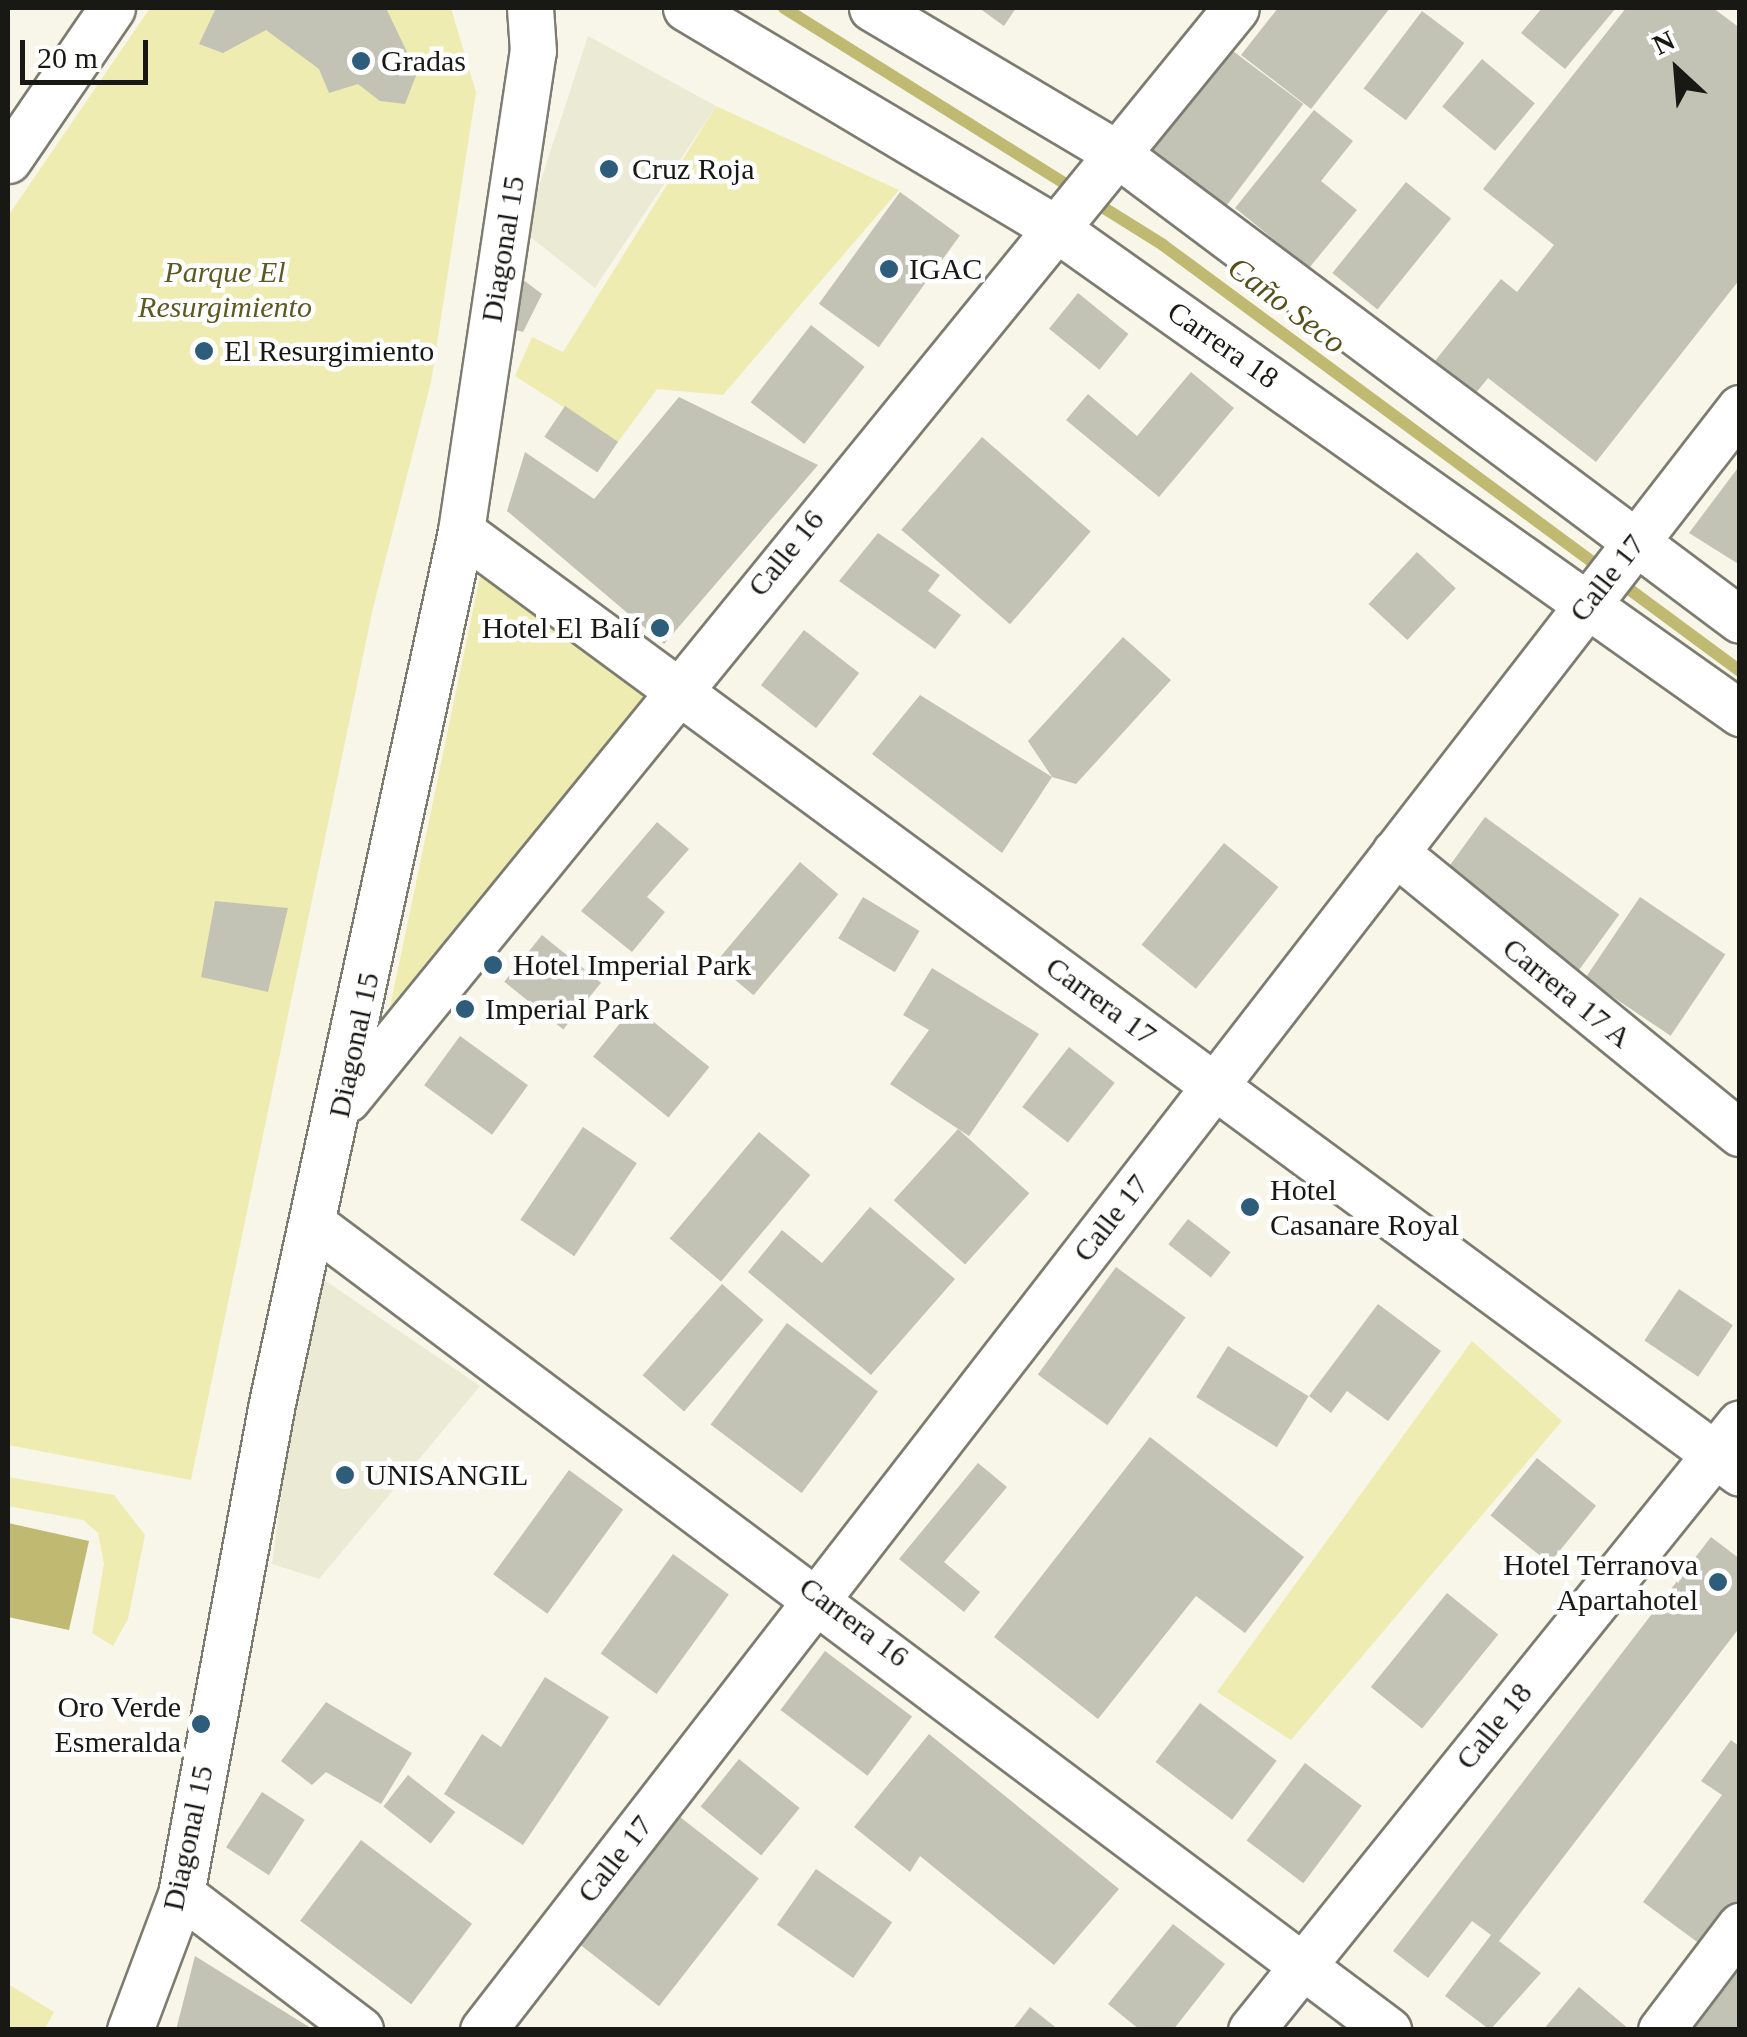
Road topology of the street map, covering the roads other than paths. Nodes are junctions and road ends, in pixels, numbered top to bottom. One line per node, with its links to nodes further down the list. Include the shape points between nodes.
1 (112, 8): 9 (street)
2 (513, 8): 7 (street)
3 (556, 8): 7 (street)
4 (686, 8): 10 (street, Carrera 18)
5 (872, 8): 8 (street)
6 (1236, 8): 8 (street, Calle 16)
7 (531, 29): 12 (street, Diagonal 15)
8 (1112, 159): 10 (street, Calle 16); 13 (street)
9 (8, 160)
10 (1067, 213): 14 (street, Carrera 18); 16 (street, Calle 16)
11 (1740, 408): 13 (street, Calle 17)
12 (461, 531): 16 (street, Carrera 17); 20 (street, Diagonal 15)
13 (1631, 546): 14 (street, Calle 17); 15 (street)
14 (1593, 596): 17 (street, Carrera 18); 18 (street, Calle 17)
15 (1740, 620)
16 (671, 692): 19 (street, Carrera 17); 20 (street, Calle 16)
17 (1740, 713)
18 (1395, 852): 19 (street, Calle 17); 21 (street, Carrera 17 A)
19 (1215, 1083): 23 (street, Carrera 17); 24 (street, Calle 17)
20 (342, 1104): 22 (street, Diagonal 15)
21 (1740, 1133)
22 (313, 1224): 24 (street, Carrera 16); 25 (street, Diagonal 15)
23 (1732, 1450): 27 (street, Calle 18)
24 (819, 1594): 27 (street, Carrera 16); 30 (street, Calle 17)
25 (180, 1894): 28 (street, Diagonal 15); 29 (street)
26 (1740, 1926): 33 (street)
27 (1301, 1963): 31 (street, Calle 18); 32 (street, Carrera 16)
28 (130, 2030)
29 (360, 2030)
30 (483, 2030)
31 (1251, 2030)
32 (1388, 2030)
33 (1661, 2030)

